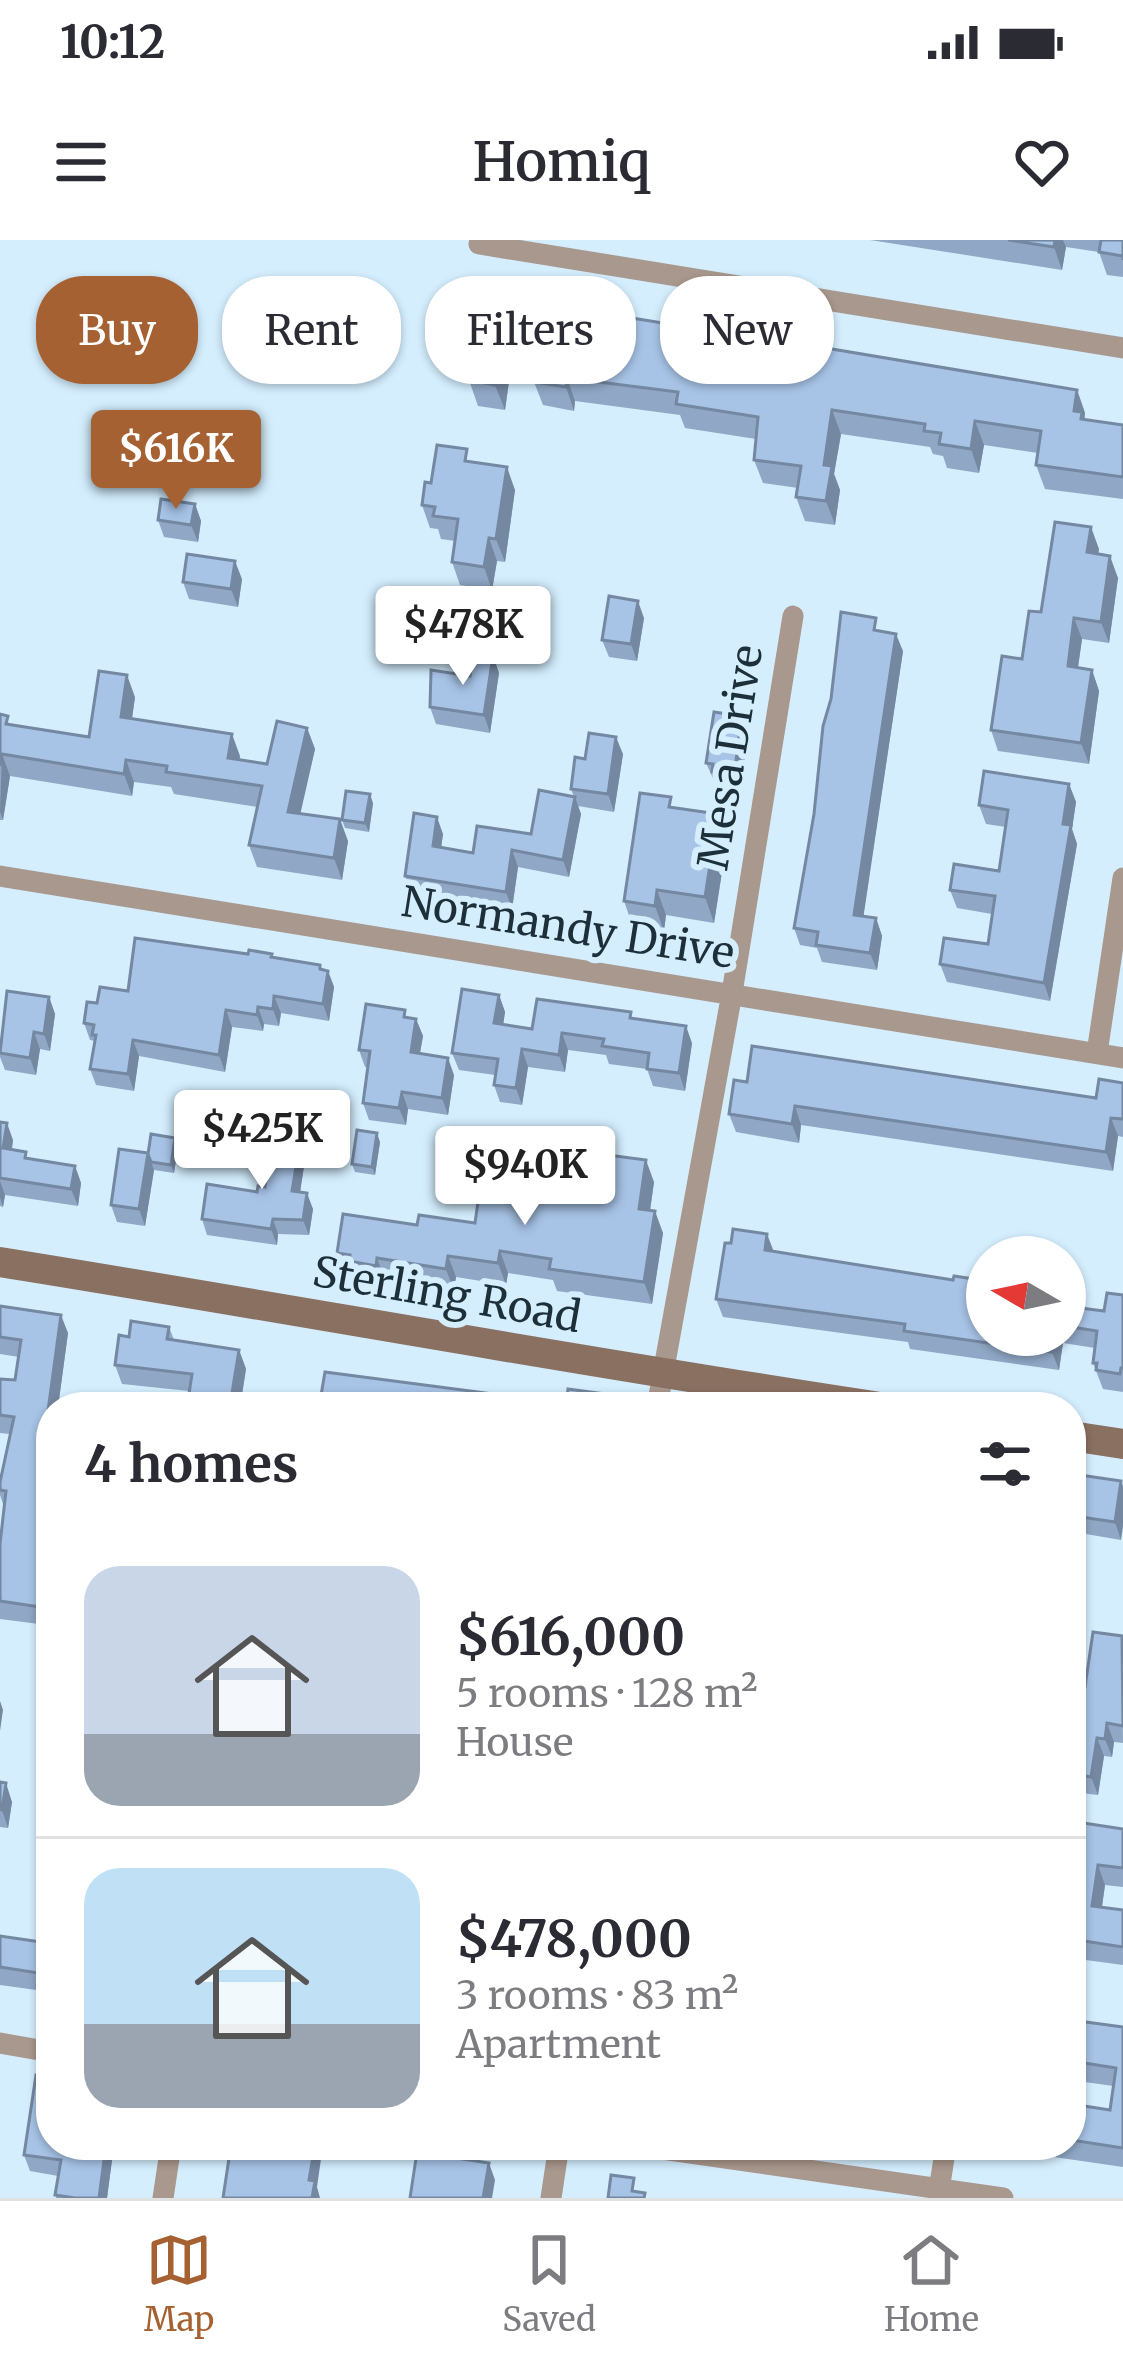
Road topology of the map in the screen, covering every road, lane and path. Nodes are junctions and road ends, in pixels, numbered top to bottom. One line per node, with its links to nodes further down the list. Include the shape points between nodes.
1 (479, 244): 2 (street)
2 (1123, 348)
3 (793, 616): 6 (street, Mesa Drive)
4 (0, 876): 6 (street, Normandy Drive)
5 (1123, 878): 7 (street)
6 (732, 993): 7 (street, Normandy Drive); 10 (street, Mesa Drive)
7 (1096, 1053): 8 (street, Normandy Drive)
8 (1123, 1058)
9 (0, 1262): 10 (street, Sterling Road)
10 (662, 1374): 11 (street, Mesa Drive); 12 (street, Sterling Road)
11 (659, 1392)
12 (781, 1392)
13 (1086, 1438): 14 (street)
14 (1123, 1444)
15 (0, 2043): 16 (street)
16 (36, 2049)
17 (169, 2160): 22 (street)
18 (557, 2160): 23 (street)
19 (729, 2160): 21 (street)
20 (944, 2160): 21 (street)
21 (939, 2193): 24 (street)
22 (163, 2198)
23 (551, 2198)
24 (1003, 2198)

